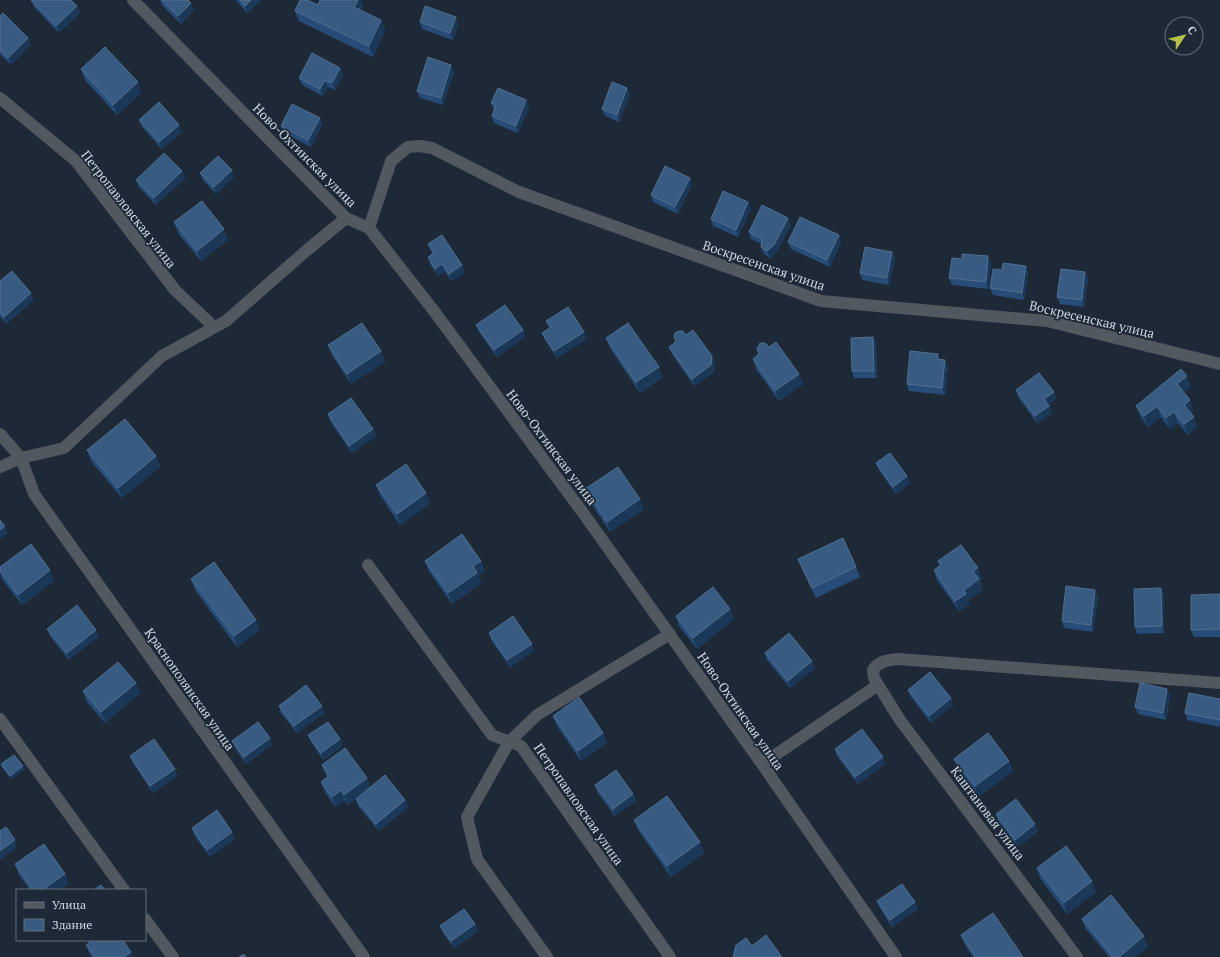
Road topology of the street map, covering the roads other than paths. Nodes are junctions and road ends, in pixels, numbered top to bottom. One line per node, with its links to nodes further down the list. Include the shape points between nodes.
1 (133, 0): 3 (street, Ново-Охтинская улица)
2 (0, 98): 5 (street, Петропавловская улица, via 76,161 175,290)
3 (346, 218): 4 (street, Ново-Охтинская улица); 5 (street, via 226,321)
4 (369, 228): 6 (street, Воскресенская улица, via 391,161 408,147 420,146 432,148 519,192 821,301 1047,321); 11 (street, Ново-Охтинская улица, via 434,311)
5 (214, 327): 8 (street, via 162,356 64,448)
6 (1220, 364)
7 (0, 434): 8 (street, Краснополянская улица)
8 (21, 458): 9 (street); 20 (street, Краснополянская улица, via 34,494)
9 (0, 467)
10 (368, 565): 15 (street, Петропавловская улица, via 492,735)
11 (670, 634): 15 (street, via 537,715); 16 (street, Ново-Охтинская улица)
12 (1220, 683): 13 (street, via 898,658 877,664 873,670)
13 (878, 685): 16 (street); 24 (street, Каштановая улица, via 900,720)
14 (0, 719): 17 (street)
15 (509, 742): 21 (street, via 467,817 477,859); 22 (street, Петропавловская улица, via 521,746)
16 (762, 764): 23 (street, Ново-Охтинская улица)
17 (123, 889)
18 (146, 920): 19 (street)
19 (173, 957)
20 (364, 957)
21 (547, 957)
22 (670, 957)
23 (896, 957)
24 (1077, 957)

